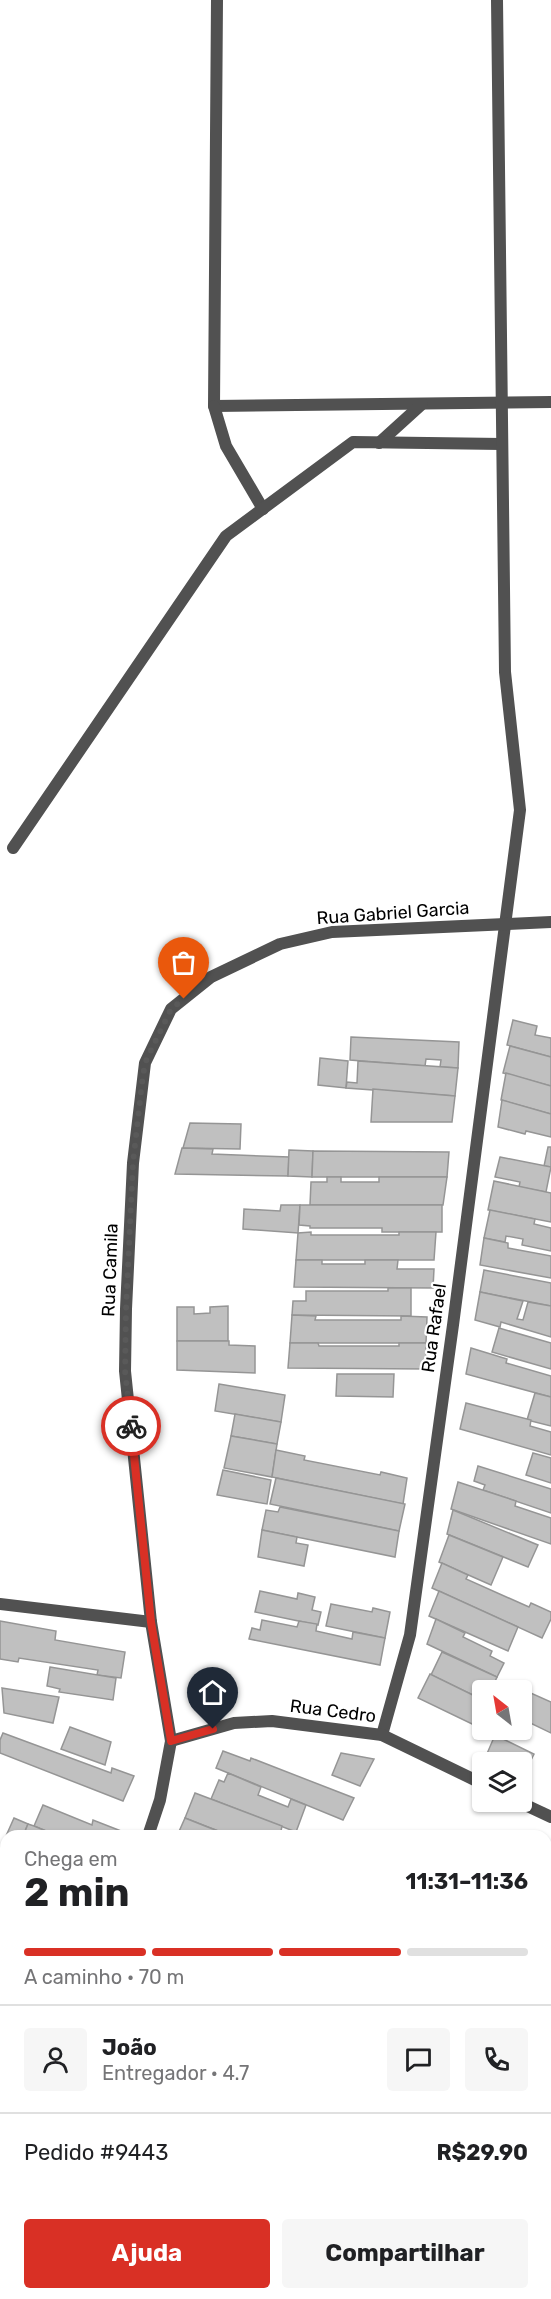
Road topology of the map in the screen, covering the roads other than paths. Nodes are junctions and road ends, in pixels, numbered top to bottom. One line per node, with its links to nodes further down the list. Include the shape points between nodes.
1 (217, 0): 6 (street)
2 (497, 0): 3 (street, Rua Rafael)
3 (501, 402): 4 (street); 5 (street); 8 (street, Rua Rafael)
4 (551, 402)
5 (422, 404): 6 (street); 7 (street)
6 (214, 406): 9 (street, via 226,446)
7 (379, 443): 8 (street); 9 (street, via 353,442)
8 (502, 444): 12 (street, Rua Rafael, via 505,672 520,810)
9 (263, 509): 10 (street, via 226,536)
10 (13, 848)
11 (551, 922): 12 (street, Rua Gabriel Garcia)
12 (504, 923): 13 (street, Rua Gabriel Garcia, via 332,932 280,944); 16 (street, Rua Rafael, via 410,1635)
13 (211, 977): 15 (street, Rua Camila, via 171,1009 145,1063 133,1163 125,1371)
14 (0, 1604): 15 (street)
15 (151, 1622): 17 (street, Rua Camila)
16 (382, 1734): 17 (street, Rua Cedro, via 272,1721 234,1723); 18 (street, Rua Cedro)
17 (171, 1741): 21 (street, Rua Camila)
18 (472, 1779)
19 (532, 1808): 20 (street)
20 (551, 1817)
21 (150, 1830)

